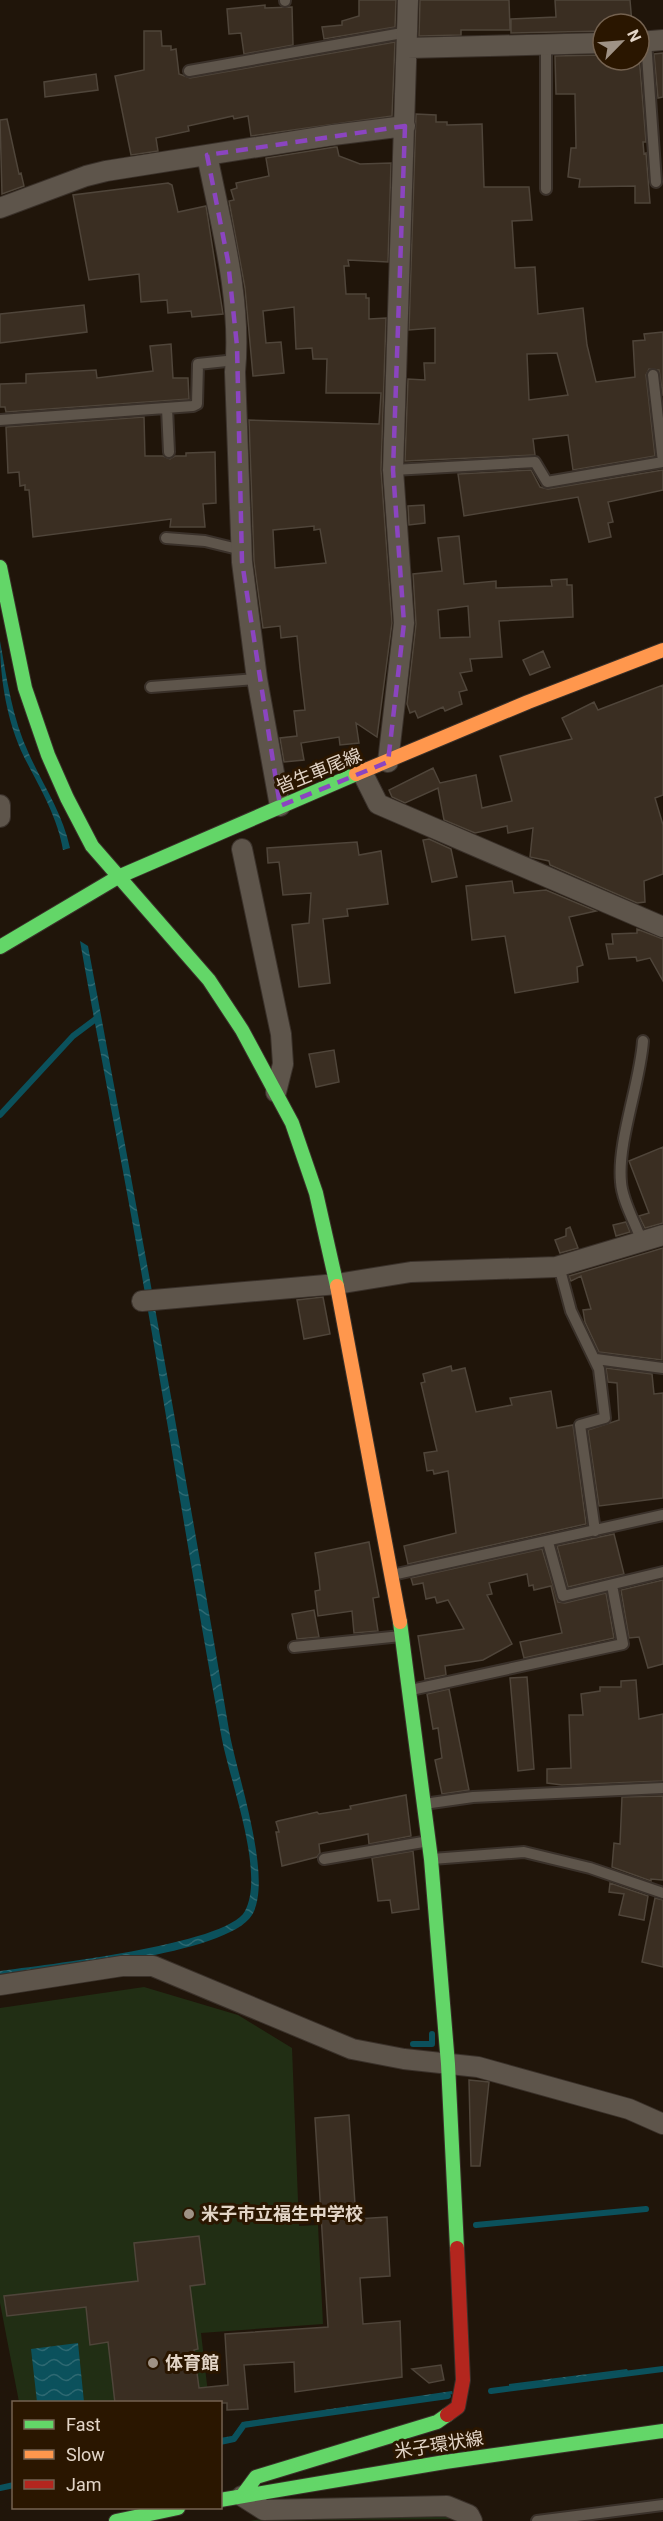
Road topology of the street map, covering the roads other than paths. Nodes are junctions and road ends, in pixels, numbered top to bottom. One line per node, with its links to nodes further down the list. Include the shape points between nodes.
1 (408, 0): 2 (street)
2 (408, 40): 4 (street); 5 (lane); 7 (street)
3 (591, 44): 4 (street)
4 (546, 46): 10 (lane)
5 (189, 71)
6 (651, 72): 9 (lane)
7 (405, 126): 8 (street); 18 (street)
8 (207, 155): 11 (street, via 86,176); 12 (street, via 228,261)
9 (656, 182)
10 (546, 189)
11 (0, 208)
12 (236, 360): 14 (lane, via 198,364 197,405); 20 (street)
13 (653, 375): 17 (lane)
14 (167, 408): 15 (lane); 16 (lane)
15 (0, 420)
16 (170, 452)
17 (663, 462): 18 (lane, via 547,482 535,462)
18 (393, 470): 25 (street, via 404,623)
19 (166, 538): 20 (lane, via 205,541)
20 (242, 550): 23 (street)
21 (0, 567): 31 (street, via 25,688 48,755 92,846)
22 (663, 651): 25 (street, 皆生車尾線, via 528,702)
23 (257, 679): 24 (lane); 28 (street)
24 (152, 687)
25 (388, 762): 26 (street, 皆生車尾線)
26 (362, 772): 28 (street, 皆生車尾線); 32 (street, via 378,804)
27 (0, 805): 29 (street)
28 (280, 806): 31 (street, 皆生車尾線)
29 (0, 817)
30 (242, 849): 35 (street, via 281,1034 283,1064)
31 (118, 877): 33 (street, 皆生車尾線); 35 (street, via 209,980 258,1054)
32 (663, 927)
33 (0, 947)
34 (643, 1041): 37 (lane, via 621,1183)
35 (276, 1092): 39 (street, via 292,1123 316,1193)
36 (663, 1235): 37 (street)
37 (642, 1242): 38 (street)
38 (559, 1266): 39 (street, via 411,1272); 41 (lane, via 572,1311)
39 (337, 1284): 40 (street); 47 (street)
40 (152, 1300)
41 (596, 1359): 42 (lane); 44 (lane, via 605,1418 580,1425)
42 (663, 1368)
43 (663, 1515): 44 (lane)
44 (595, 1532): 45 (lane)
45 (548, 1542): 47 (lane); 48 (lane, via 563,1596)
46 (663, 1572): 48 (lane)
47 (392, 1575): 49 (street)
48 (612, 1585): 51 (lane, via 623,1644)
49 (401, 1636): 50 (lane); 51 (street)
50 (294, 1647)
51 (409, 1691): 53 (street)
52 (663, 1788): 53 (lane, via 473,1797)
53 (424, 1804): 54 (street)
54 (429, 1841): 55 (lane); 56 (street)
55 (324, 1859)
56 (431, 1859): 57 (lane, via 524,1852 590,1868); 59 (street)
57 (663, 1893)
58 (0, 1985): 59 (street, via 122,1966 153,1966 352,2049)
59 (448, 2064): 60 (street, via 478,2067 527,2080 646,2115); 62 (street, via 463,2380 458,2407 437,2422 255,2477)
60 (663, 2124)
61 (663, 2431): 62 (street, 米子環状線)
62 (242, 2496): 63 (street, 米子環状線); 67 (street, via 264,2511 447,2506 469,2515)
63 (222, 2500)
64 (663, 2505): 68 (lane)
65 (173, 2509): 66 (street)
66 (116, 2521)
67 (472, 2521)
68 (537, 2521)

